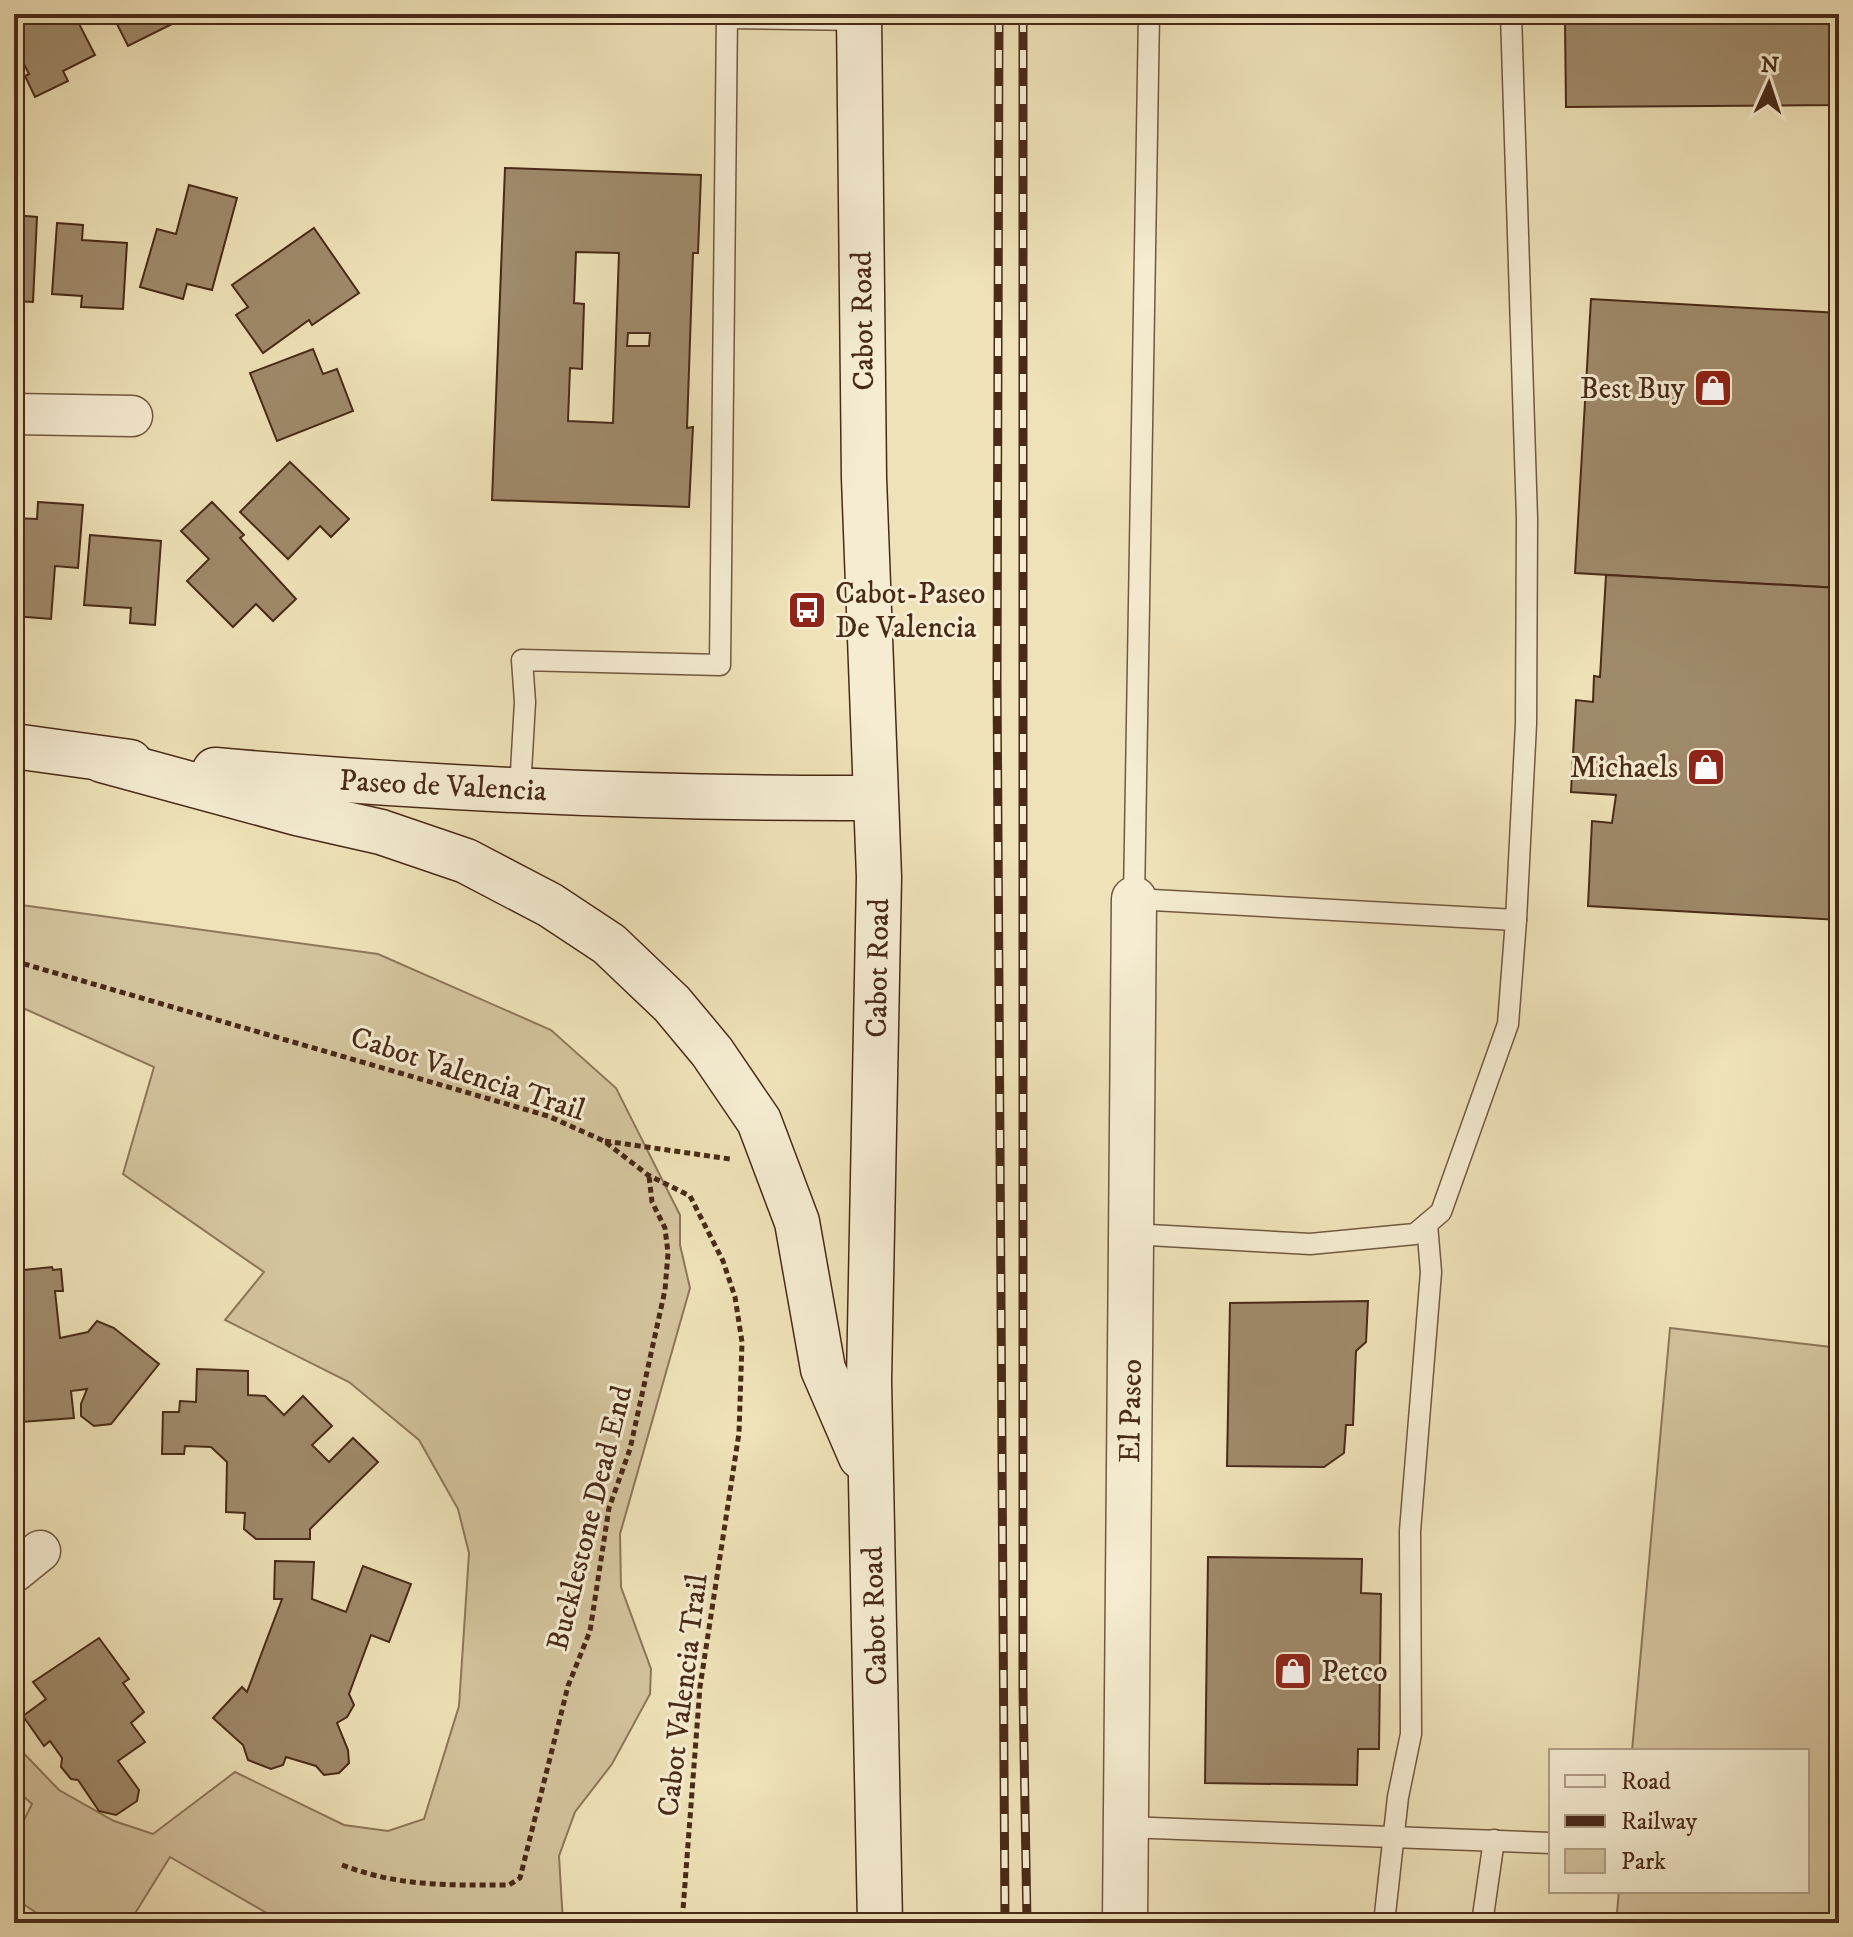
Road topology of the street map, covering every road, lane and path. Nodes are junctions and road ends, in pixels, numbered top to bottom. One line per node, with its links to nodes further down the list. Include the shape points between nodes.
1 (1149, 14): 11 (lane)
2 (1511, 14): 12 (lane, via 1527,519 1526,724)
3 (727, 16): 4 (lane); 9 (lane, via 720,665 522,660)
4 (859, 17): 10 (main road, Cabot Road)
5 (14, 414): 6 (street)
6 (132, 416)
7 (14, 746): 8 (main road, Paseo de Valencia)
8 (102, 760): 9 (main road, Paseo de Valencia, via 362,783); 15 (main road, via 381,832 466,861 550,905 609,944 672,1004 759,1121)
9 (520, 789): 10 (main road, Paseo de Valencia)
10 (874, 798): 19 (main road, Cabot Road, via 879,877)
11 (1134, 899): 12 (lane); 18 (main road, El Paseo)
12 (1516, 920): 17 (lane, via 1508,1024 1441,1212)
13 (14, 961): 14 (path, Cabot Valencia Trail, via 477,1093)
14 (604, 1141): 15 (path, via 723,1160); 16 (path, Cabot Valencia Trail)
15 (770, 1150): 19 (main road, via 797,1222 823,1369)
16 (648, 1175): 24 (path, Bucklestone Dead End, via 652,1202 665,1228 665,1290 630,1449 609,1508 590,1631 568,1686 520,1878 509,1885 412,1885); 25 (path, Cabot Valencia Trail, via 690,1196 723,1261 742,1342 739,1433 700,1687)
17 (1427, 1224): 18 (lane, via 1415,1234 1310,1244); 21 (lane, via 1431,1272 1410,1531 1411,1734)
18 (1131, 1234): 20 (main road, El Paseo)
19 (869, 1475): 26 (main road, Cabot Road)
20 (1126, 1827): 21 (lane); 27 (main road, El Paseo)
21 (1395, 1836): 22 (lane); 28 (lane)
22 (1494, 1840): 23 (lane); 29 (lane)
23 (1549, 1843)
24 (342, 1865)
25 (682, 1923)
26 (880, 1923)
27 (1125, 1923)
28 (1384, 1923)
29 (1482, 1923)

